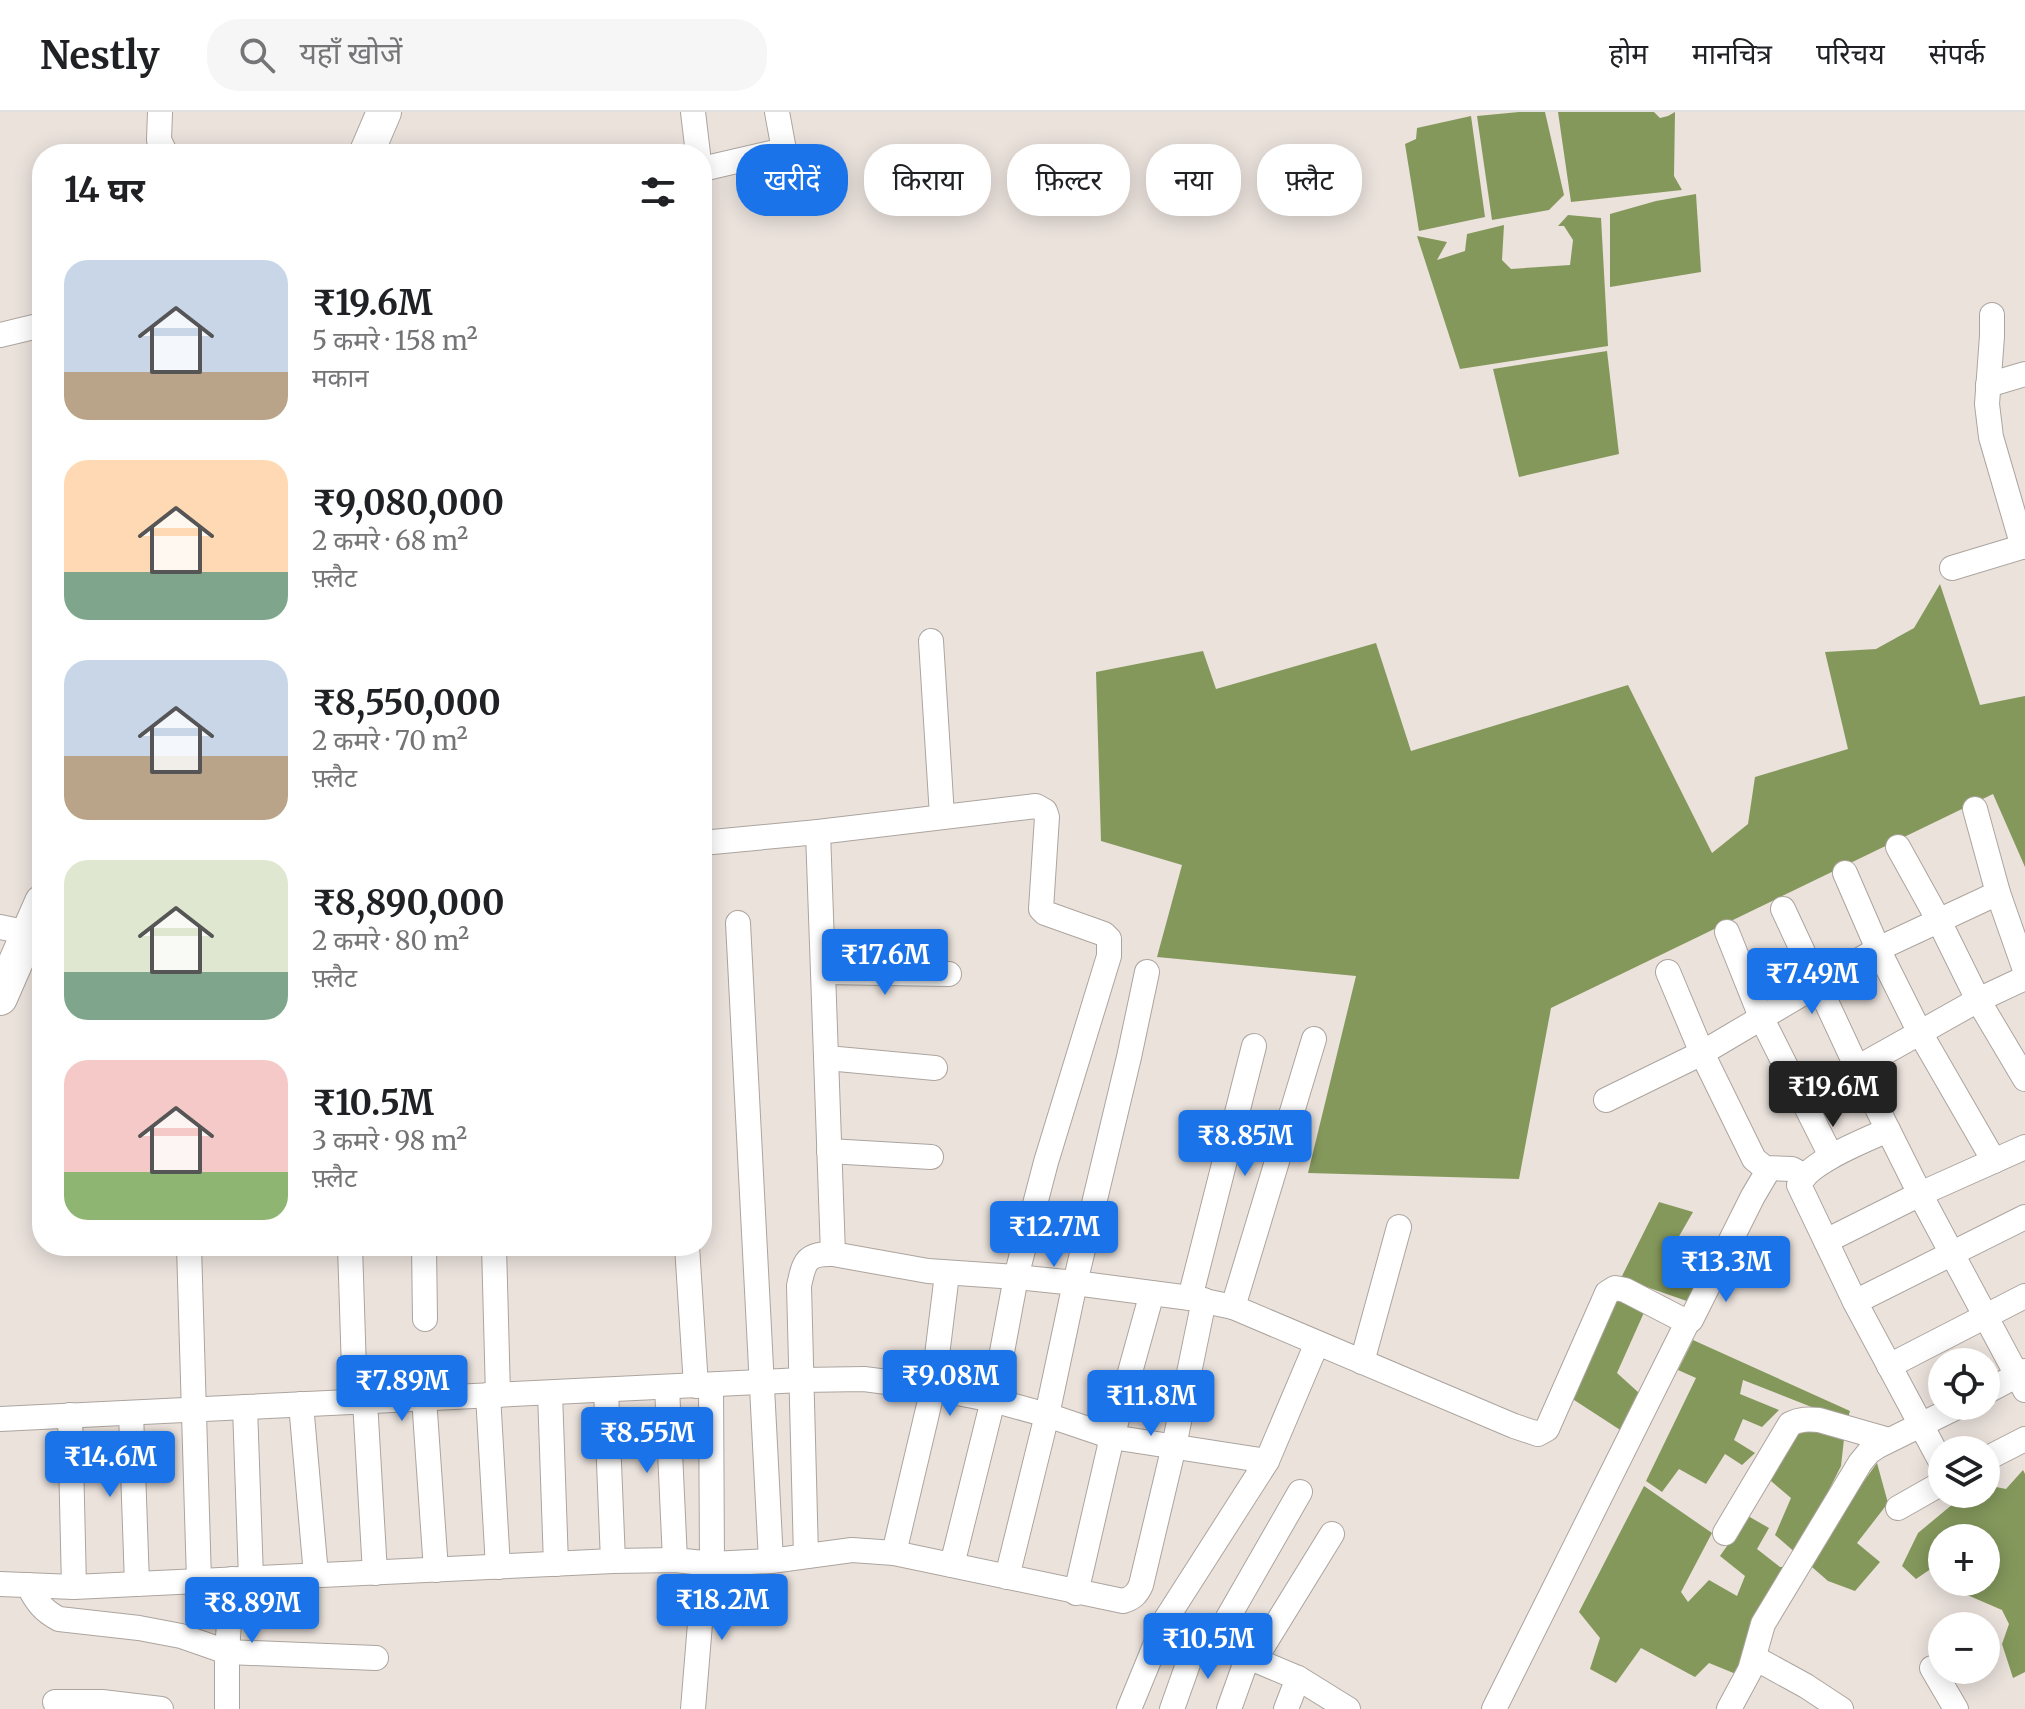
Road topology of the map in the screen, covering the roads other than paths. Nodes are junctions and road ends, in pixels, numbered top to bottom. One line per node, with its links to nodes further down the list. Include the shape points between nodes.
1 (160, 112): 5 (street)
2 (693, 112): 7 (street)
3 (777, 112): 8 (street, via 784,150)
4 (383, 113): 6 (highway)
5 (161, 144)
6 (370, 144)
7 (697, 144)
8 (712, 167)
9 (1992, 315): 13 (street)
10 (32, 327): 11 (street)
11 (0, 335)
12 (2025, 374): 13 (street)
13 (1988, 385): 14 (street, via 1991,437)
14 (2024, 546): 15 (street)
15 (1952, 568)
16 (931, 641): 18 (street)
17 (1975, 809): 23 (street)
18 (942, 816): 19 (street); 70 (street, via 1036,806 1045,811 1041,909 1104,934 1111,947)
19 (818, 832): 20 (street); 32 (street)
20 (712, 842)
21 (1898, 847): 26 (street)
22 (1845, 873): 30 (street)
23 (1998, 893): 26 (street); 31 (street)
24 (1783, 909): 37 (street)
25 (32, 912): 28 (highway)
26 (1939, 921): 30 (street); 39 (street)
27 (738, 923): 85 (street)
28 (14, 930): 38 (highway)
29 (1727, 932): 40 (street)
30 (1878, 949): 37 (street); 41 (street)
31 (2025, 970)
32 (823, 972): 35 (street); 45 (street)
33 (1147, 972): 71 (street)
34 (1668, 972): 44 (street)
35 (949, 974)
36 (2025, 978): 39 (street)
37 (1819, 985): 40 (street); 47 (street)
38 (0, 998)
39 (1978, 1000): 41 (street); 48 (street)
40 (1761, 1017): 44 (street); 53 (street)
41 (1919, 1031): 47 (street); 55 (street)
42 (1314, 1039): 76 (street)
43 (1254, 1046): 74 (street)
44 (1702, 1053): 49 (street); 56 (street, via 1752,1155)
45 (827, 1058): 46 (street); 52 (street)
46 (935, 1068)
47 (1857, 1068): 50 (street)
48 (2025, 1079)
49 (1606, 1100)
50 (1888, 1130): 53 (street); 58 (street)
51 (2025, 1147): 55 (street)
52 (829, 1151): 54 (street); 63 (street)
53 (1831, 1156): 57 (street)
54 (931, 1157)
55 (1994, 1161): 58 (street)
56 (1769, 1169): 57 (street, via 1792,1169); 79 (street)
57 (1805, 1176): 61 (street, via 1801,1191)
58 (1920, 1194): 61 (street); 62 (street)
59 (2025, 1217): 62 (street)
60 (1399, 1227): 81 (street)
61 (1826, 1241): 75 (street)
62 (1951, 1253): 75 (street); 77 (street)
63 (833, 1254): 69 (street); 84 (street, via 818,1254 803,1267)
64 (189, 1256): 98 (street)
65 (351, 1256): 95 (street)
66 (424, 1256): 78 (street)
67 (494, 1256): 92 (street)
68 (688, 1256): 86 (street)
69 (947, 1274): 70 (street); 89 (street)
70 (1016, 1277): 71 (street); 94 (street)
71 (1075, 1283): 72 (street); 101 (street)
72 (1152, 1293): 74 (street); 105 (street)
73 (2025, 1296): 77 (street)
74 (1197, 1299): 76 (street); 109 (street)
75 (1855, 1302): 82 (street)
76 (1233, 1307): 80 (street)
77 (1986, 1317): 82 (street); 83 (street)
78 (425, 1319)
79 (1688, 1321): 81 (street, via 1625,1290 1607,1293 1547,1429 1538,1434); 155 (street)
80 (1317, 1343): 81 (street); 111 (street)
81 (1362, 1362)
82 (1889, 1366): 104 (street)
83 (2022, 1379): 88 (street)
84 (801, 1380): 85 (street); 89 (street, via 864,1379); 118 (street)
85 (761, 1382): 86 (street); 121 (street)
86 (703, 1385): 87 (street); 123 (street)
87 (667, 1387): 90 (street); 119 (street)
88 (2000, 1387)
89 (933, 1388): 94 (street); 117 (street)
90 (606, 1390): 91 (street); 120 (street)
91 (550, 1393): 92 (street); 122 (street)
92 (493, 1395): 93 (street); 125 (street)
93 (424, 1398): 95 (street); 126 (street)
94 (993, 1400): 101 (street); 124 (street)
95 (360, 1401): 96 (street); 127 (street)
96 (301, 1404): 97 (street); 128 (street)
97 (245, 1407): 98 (street); 130 (street)
98 (194, 1410): 99 (street); 131 (street)
99 (131, 1413): 100 (street); 133 (street)
100 (70, 1415): 102 (street); 135 (street)
101 (1047, 1415): 105 (street); 129 (street)
102 (0, 1419)
103 (1931, 1420): 104 (street)
104 (1921, 1425): 106 (street); 108 (street)
105 (1112, 1437): 109 (street); 136 (street)
106 (1928, 1438)
107 (2025, 1439): 110 (street)
108 (1889, 1440): 115 (street, via 1819,1420 1790,1424); 142 (street, via 1860,1463 1797,1565 1763,1624)
109 (1174, 1446): 111 (street); 136 (street, via 1138,1593 1123,1601)
110 (2000, 1452)
111 (1267, 1461): 137 (street)
112 (1928, 1491): 114 (street)
113 (1300, 1492): 138 (street)
114 (1898, 1508)
115 (1725, 1533)
116 (1332, 1534): 140 (street)
117 (894, 1553): 118 (street, via 852,1550); 124 (street)
118 (806, 1556): 121 (street)
119 (675, 1560): 120 (street); 123 (street)
120 (613, 1561): 122 (street)
121 (771, 1561): 123 (street)
122 (556, 1564): 125 (street)
123 (712, 1564): 149 (street, via 703,1587)
124 (952, 1565): 129 (street)
125 (498, 1567): 126 (street)
126 (436, 1570): 127 (street)
127 (375, 1573): 128 (street)
128 (316, 1575): 130 (street)
129 (1007, 1577): 136 (street)
130 (242, 1579): 131 (street); 139 (street)
131 (199, 1581): 133 (street)
132 (0, 1584): 134 (street)
133 (137, 1584): 135 (street)
134 (28, 1585): 135 (street); 139 (street, via 39,1605 59,1619 167,1633)
135 (74, 1587)
136 (1076, 1593)
137 (1166, 1619): 138 (street); 150 (street)
138 (1206, 1639): 140 (street); 151 (street)
139 (227, 1652): 141 (street); 148 (street)
140 (1252, 1657): 143 (street); 152 (street)
141 (376, 1658)
142 (1755, 1658): 145 (street); 156 (street)
143 (1298, 1678): 153 (street); 154 (street)
144 (1941, 1684): 158 (street)
145 (1809, 1700): 157 (street)
146 (55, 1702): 147 (street)
147 (161, 1709)
148 (227, 1709)
149 (693, 1709)
150 (1129, 1709)
151 (1172, 1709)
152 (1229, 1709)
153 (1286, 1709)
154 (1348, 1709)
155 (1494, 1709)
156 (1729, 1709)
157 (1841, 1709)
158 (1956, 1709)

